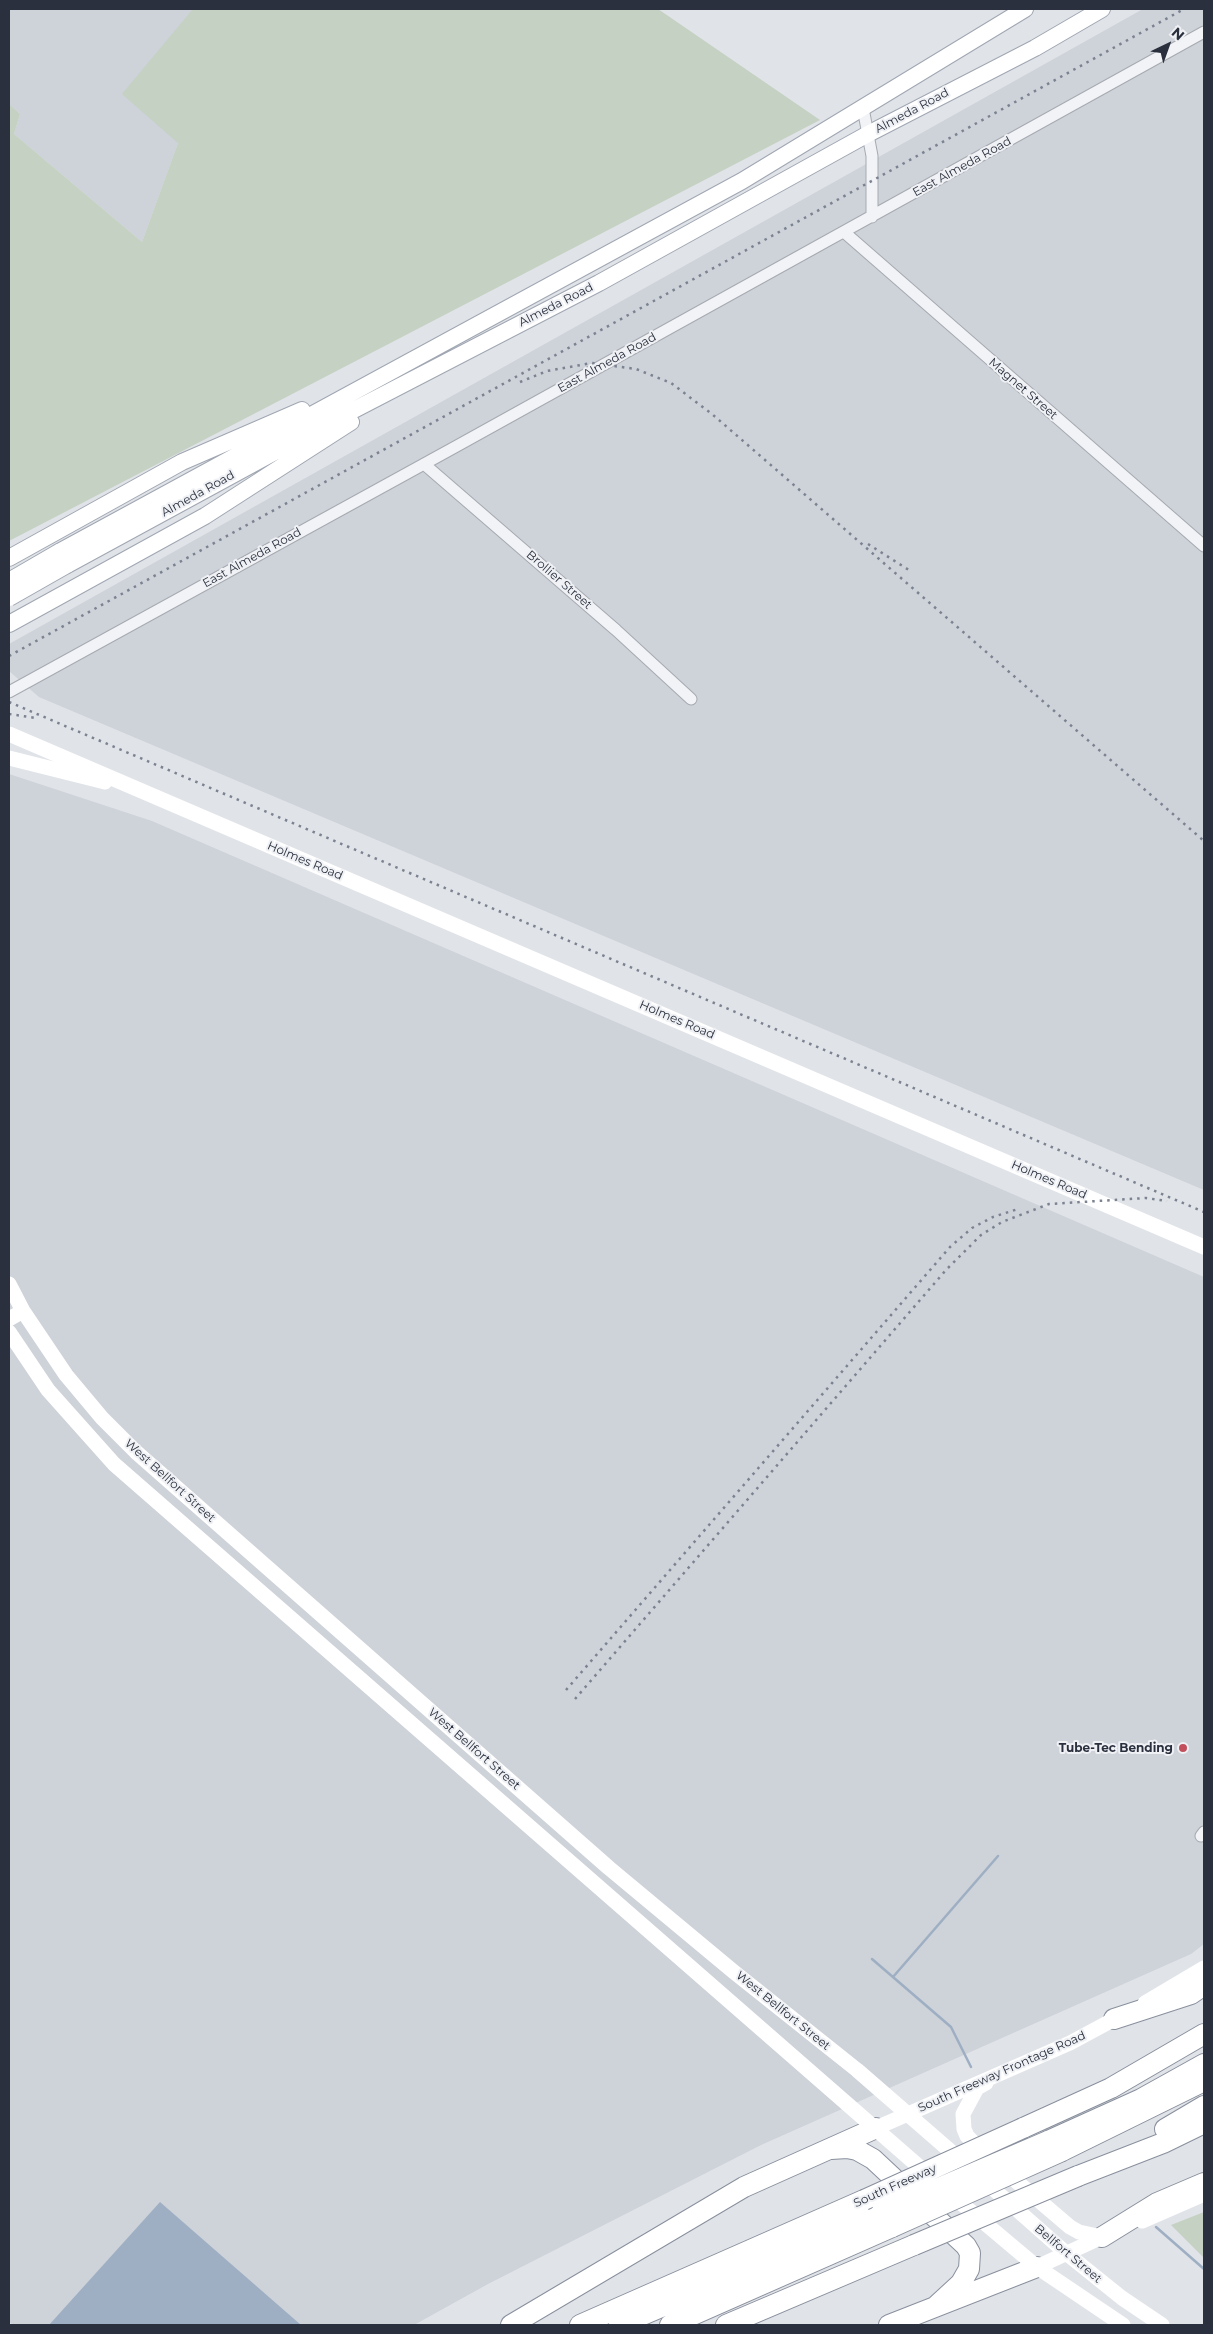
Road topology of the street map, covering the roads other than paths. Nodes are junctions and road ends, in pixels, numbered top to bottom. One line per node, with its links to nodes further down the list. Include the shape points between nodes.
1 (1025, 9): 4 (main road, Almeda Road)
2 (1102, 9): 5 (main road, Almeda Road, via 1035,48)
3 (1204, 32): 6 (street, East Almeda Road)
4 (863, 108): 5 (street); 9 (main road, Almeda Road, via 734,186)
5 (868, 134): 6 (street, via 872,164); 8 (main road, Almeda Road, via 599,283)
6 (872, 216): 7 (street, East Almeda Road)
7 (844, 232): 10 (street, East Almeda Road); 11 (street, Magnet Street)
8 (423, 374): 13 (main road, Almeda Road); 16 (main road, via 237,497)
9 (382, 376): 12 (main road, via 213,447); 13 (main road, Almeda Road)
10 (424, 464): 18 (street, East Almeda Road); 19 (street, Brollier Street)
11 (1204, 546)
12 (18, 553): 16 (main road)
13 (63, 559): 14 (main road, Almeda Road, bridge); 15 (main road, Almeda Road, bridge)
14 (9, 580)
15 (9, 598)
16 (51, 600): 17 (main road)
17 (9, 624)
18 (9, 692)
19 (691, 698)
20 (9, 734): 22 (main road, Holmes Road)
21 (9, 758): 22 (main road, Holmes Road)
22 (149, 795): 23 (main road, Holmes Road)
23 (1204, 1247)
24 (9, 1284): 25 (main road, West Bellfort Street)
25 (23, 1311): 26 (main road); 28 (main road, West Bellfort Street, via 66,1375 119,1436)
26 (9, 1319)
27 (9, 1332): 29 (main road, West Bellfort Street, via 57,1402 114,1464)
28 (384, 1670): 29 (main road); 31 (main road, West Bellfort Street, via 609,1868)
29 (368, 1686): 33 (main road, West Bellfort Street)
30 (1204, 1968): 34 (main road, South Freeway Frontage Road)
31 (734, 1972): 33 (main road); 42 (main road, West Bellfort Street)
32 (1204, 1986): 34 (highway, via 1191,1994)
33 (718, 1989): 44 (main road, West Bellfort Street)
34 (1114, 2019): 38 (main road, South Freeway Frontage Road)
35 (1204, 2034): 40 (highway, South Freeway)
36 (1204, 2046): 40 (highway, via 1159,2074)
37 (1204, 2064): 45 (highway)
38 (995, 2077): 42 (main road, South Freeway Frontage Road); 53 (main road, via 977,2088 966,2106 963,2114 967,2136 1062,2222 1078,2232)
39 (1204, 2081): 45 (highway)
40 (1111, 2088): 58 (highway, South Freeway, bridge)
41 (1204, 2106): 47 (highway)
42 (907, 2114): 44 (main road, South Freeway Frontage Road); 48 (main road, West Bellfort Street)
43 (1204, 2123): 47 (highway, via 1163,2144)
44 (876, 2128): 46 (highway); 51 (main road, West Bellfort Street)
45 (1055, 2146): 52 (highway, bridge)
46 (825, 2149): 56 (highway, via 857,2150 873,2159 966,2246 970,2253 969,2269 961,2283); 57 (highway, via 744,2187)
47 (1085, 2174): 61 (highway, bridge)
48 (979, 2176): 54 (main road, Bellfort Street)
49 (1204, 2182): 53 (highway, via 1157,2203)
50 (1204, 2194): 53 (main road)
51 (956, 2200): 55 (main road, Bellfort Street)
52 (886, 2220): 59 (highway); 60 (highway)
53 (1102, 2237): 54 (main road)
54 (1066, 2253): 55 (main road); 64 (main road, Bellfort Street)
55 (1037, 2267): 56 (highway); 63 (main road, Bellfort Street)
56 (936, 2306): 62 (highway)
57 (511, 2325)
58 (580, 2325)
59 (619, 2325)
60 (670, 2325)
61 (726, 2325)
62 (889, 2325)
63 (1123, 2325)
64 (1162, 2325)

